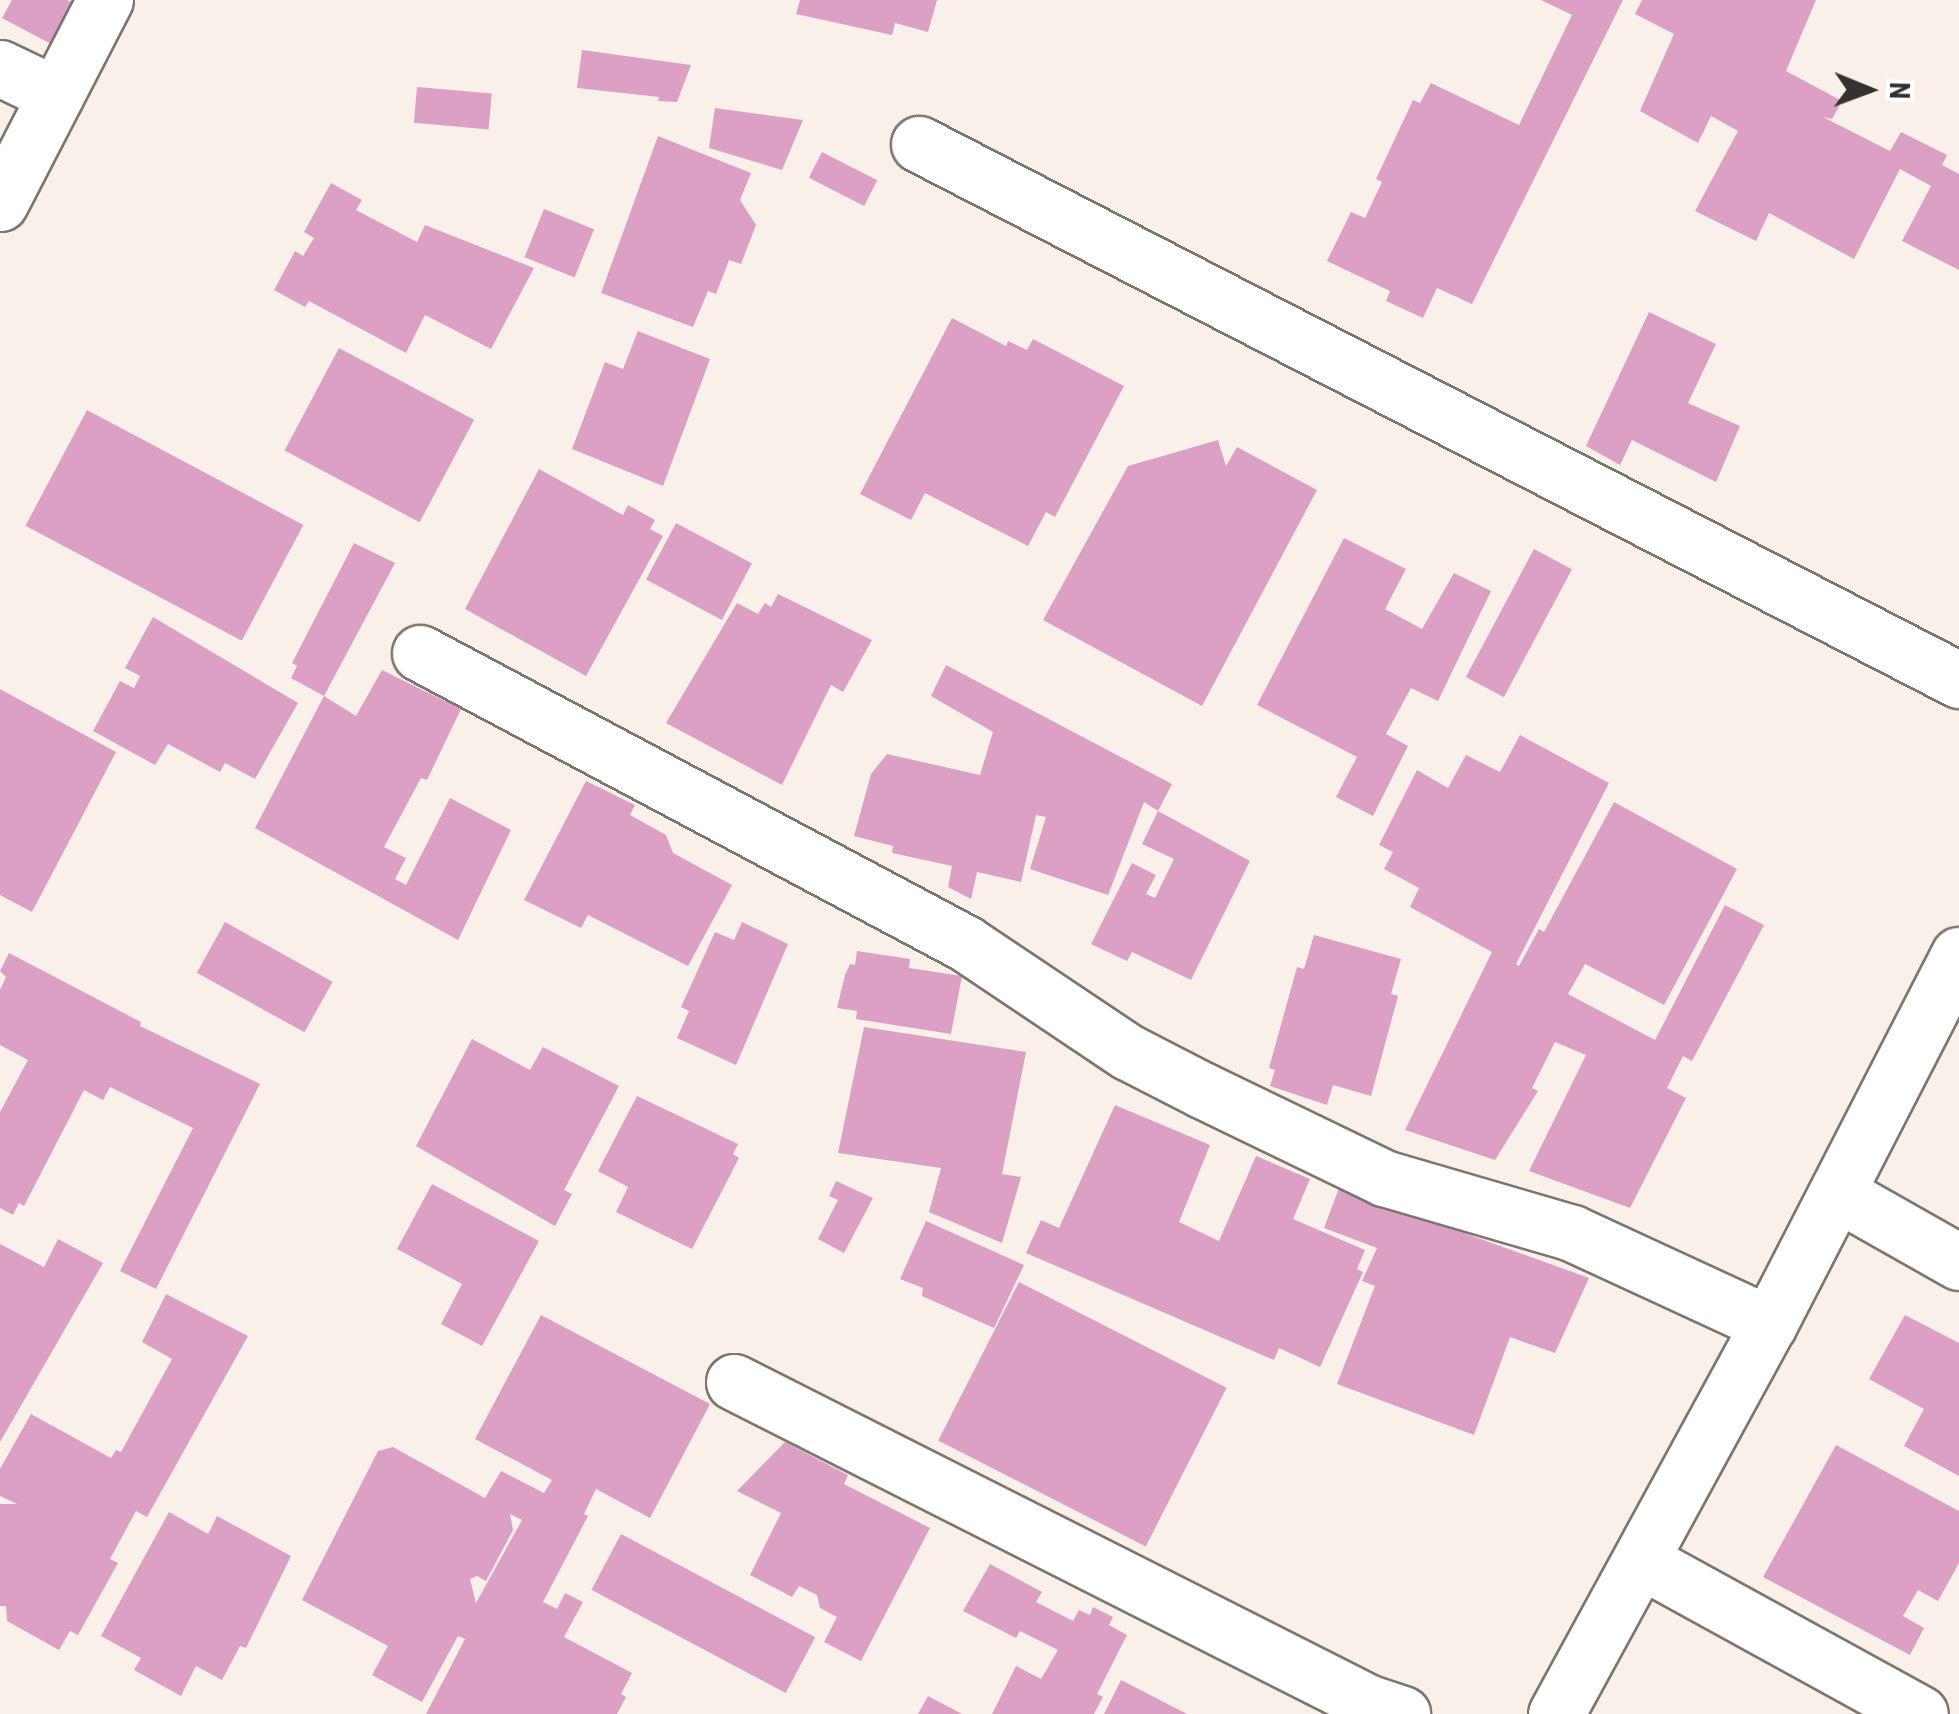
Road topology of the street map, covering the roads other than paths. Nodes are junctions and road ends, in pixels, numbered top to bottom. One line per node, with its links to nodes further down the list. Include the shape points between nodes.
1 (106, 0): 3 (street)
2 (0, 68): 3 (street)
3 (56, 96): 5 (street)
4 (919, 144): 7 (street)
5 (0, 202)
6 (420, 652): 11 (street, via 965,943 1128,1052 1204,1091 1384,1178 1572,1233)
7 (1959, 680)
8 (1959, 955): 9 (street)
9 (1837, 1192): 10 (street); 11 (street)
10 (1959, 1262)
11 (1769, 1324): 13 (street)
12 (734, 1382): 14 (street)
13 (1642, 1561): 15 (street); 16 (street)
14 (1402, 1714)
15 (1556, 1714)
16 (1920, 1714)

